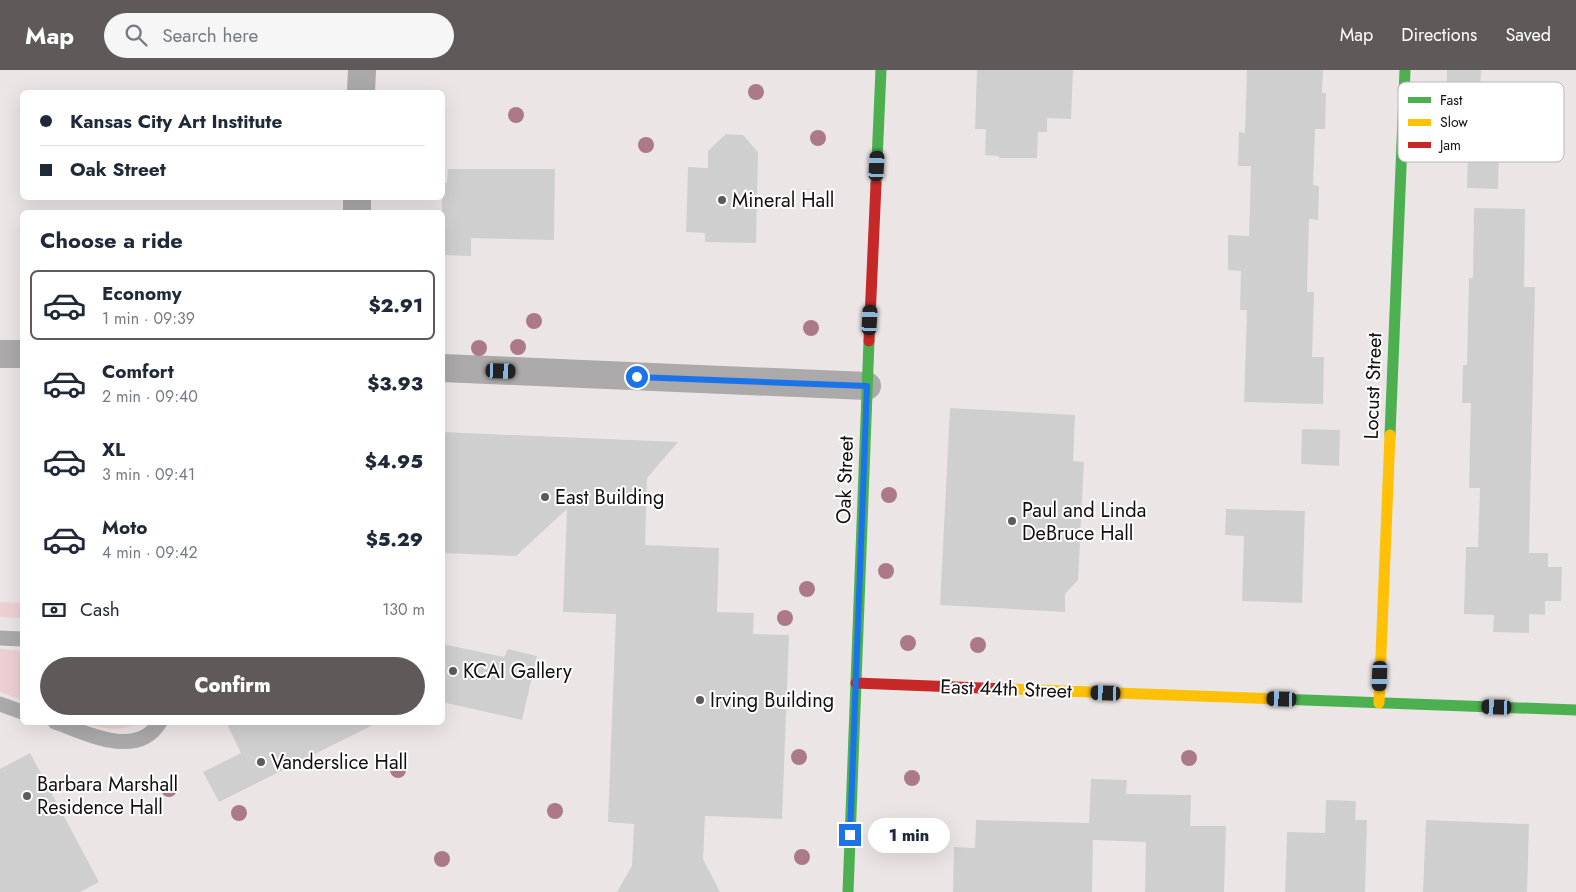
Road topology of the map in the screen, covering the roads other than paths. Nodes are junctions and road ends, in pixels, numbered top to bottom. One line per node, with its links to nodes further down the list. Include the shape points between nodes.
1 (362, 70): 3 (street)
2 (881, 70): 8 (street, Oak Street)
3 (361, 90)
4 (1401, 162): 12 (street, Locust Street)
5 (0, 354): 6 (street)
6 (20, 354)
7 (445, 368): 8 (street)
8 (867, 386): 11 (street, Oak Street)
9 (0, 638): 10 (lane)
10 (20, 639)
11 (856, 683): 12 (street, East 44th Street); 18 (street, Oak Street)
12 (1379, 703): 14 (street, East 44th Street)
13 (0, 704): 15 (lane)
14 (1576, 710)
15 (20, 711)
16 (64, 725): 17 (lane, via 126,743 142,739)
17 (158, 725)
18 (848, 892)

